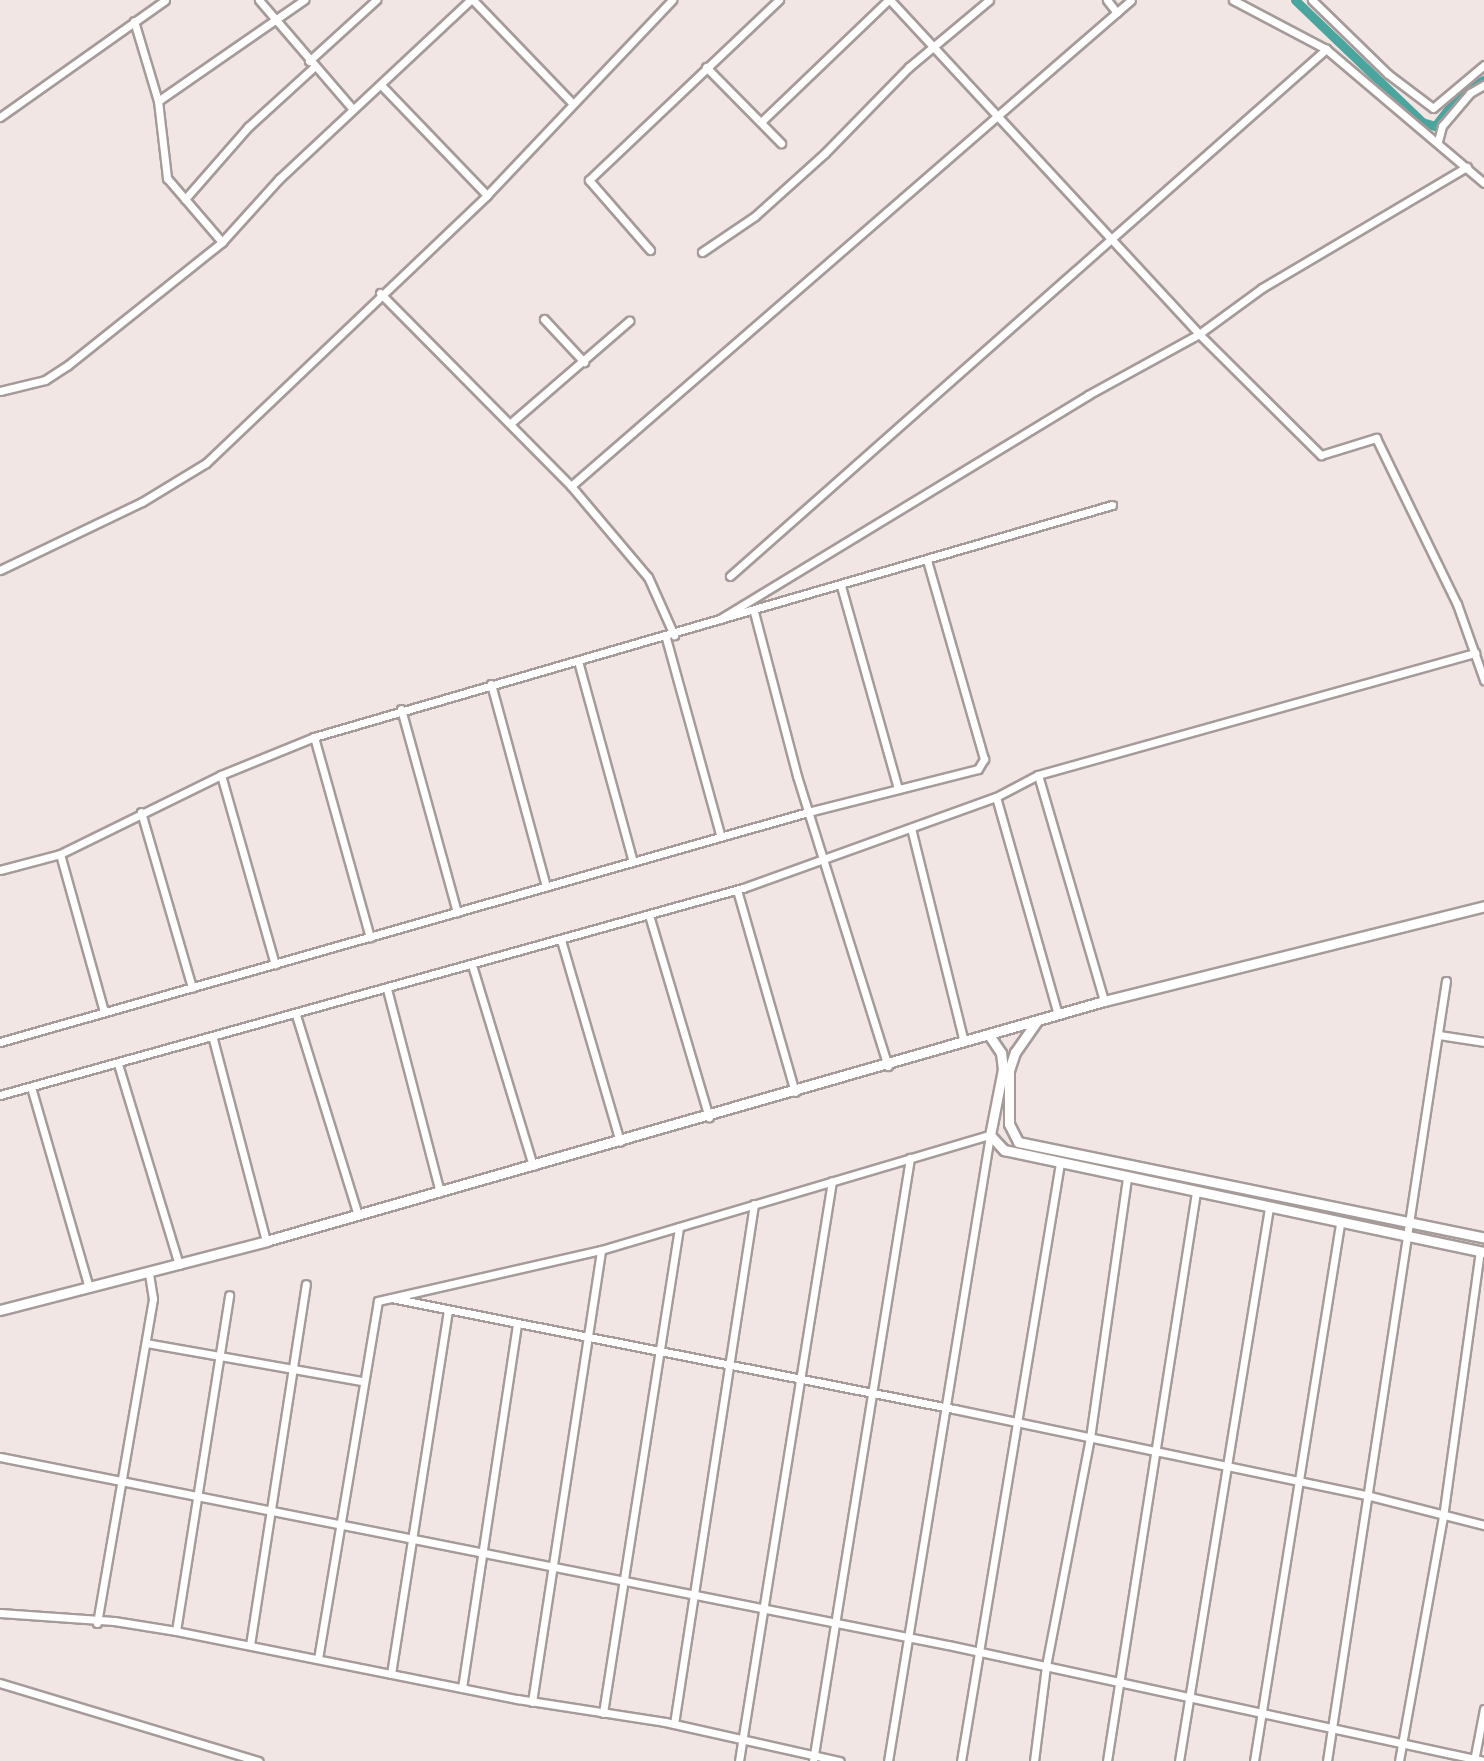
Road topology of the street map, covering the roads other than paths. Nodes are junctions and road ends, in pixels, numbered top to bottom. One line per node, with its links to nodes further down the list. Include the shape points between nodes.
1 (165, 0): 15 (street)
2 (260, 0): 16 (street)
3 (304, 0): 16 (street)
4 (375, 0): 19 (street)
5 (472, 0): 23 (street); 25 (street)
6 (672, 0): 25 (street)
7 (779, 0): 21 (street)
8 (889, 0): 17 (street); 29 (street)
9 (989, 0): 17 (street)
10 (1107, 0): 14 (street)
11 (1131, 0): 14 (street)
12 (1233, 0): 18 (street)
13 (1312, 0): 20 (street, via 1388,74 1433,108)
14 (1117, 13): 28 (street)
15 (134, 21): 24 (street); 27 (street)
16 (277, 21): 19 (street); 24 (street)
17 (932, 47): 28 (street); 39 (street, via 755,216)
18 (1326, 49): 30 (street); 36 (street)
19 (311, 64): 26 (street); 35 (street)
20 (1484, 65)
21 (706, 67): 29 (street); 38 (street, via 590,180)
22 (1484, 85): 30 (street, via 1470,93 1442,126)
23 (382, 86): 26 (street); 34 (street)
24 (158, 101): 35 (street, via 167,177)
25 (571, 102): 34 (street)
26 (352, 108): 37 (street)
27 (0, 117)
28 (1000, 118): 36 (street); 47 (street)
29 (761, 122): 31 (street)
30 (1438, 141): 32 (street)
31 (781, 143)
32 (1467, 167): 33 (street); 43 (street, via 1262,288)
33 (1484, 183)
34 (487, 195): 40 (street)
35 (184, 199): 37 (street)
36 (1109, 238): 43 (street, via 1174,302); 51 (street)
37 (222, 242): 45 (street, via 68,365 45,380)
38 (650, 250)
39 (702, 252)
40 (380, 293): 46 (street); 50 (street, via 248,427 206,463 142,502)
41 (544, 318): 44 (street)
42 (629, 321): 44 (street)
43 (1199, 334): 54 (street, via 1088,395); 57 (street, via 1321,455 1376,438 1457,604)
44 (584, 362): 46 (street)
45 (0, 391)
46 (512, 422): 47 (street)
47 (571, 486): 55 (street, via 648,577)
48 (1112, 505): 49 (street)
49 (927, 560): 52 (street); 65 (street, via 984,759 978,769)
50 (0, 570)
51 (730, 576)
52 (841, 586): 53 (street); 65 (street)
53 (754, 612): 54 (street); 68 (street)
54 (708, 626): 55 (street)
55 (675, 635): 56 (street)
56 (666, 638): 58 (street); 70 (street)
57 (1475, 653): 59 (street); 64 (street)
58 (578, 661): 60 (street); 73 (street)
59 (1484, 680)
60 (491, 684): 61 (street); 75 (street)
61 (401, 709): 62 (street); 78 (street)
62 (314, 737): 63 (street); 80 (street)
63 (222, 775): 67 (street); 82 (street)
64 (1038, 775): 66 (street); 87 (street)
65 (898, 789): 68 (street)
66 (996, 797): 69 (street); 89 (street)
67 (141, 812): 71 (street); 85 (street)
68 (808, 812): 70 (street); 72 (street)
69 (910, 828): 72 (street); 96 (street)
70 (721, 837): 73 (street)
71 (60, 854): 74 (street); 88 (street)
72 (822, 860): 76 (street); 99 (street)
73 (633, 862): 75 (street)
74 (0, 870)
75 (546, 887): 78 (street)
76 (737, 890): 79 (street); 101 (street)
77 (1484, 906): 87 (street)
78 (457, 912): 80 (street)
79 (649, 915): 81 (street); 103 (street)
80 (370, 937): 82 (street)
81 (561, 940): 83 (street); 105 (street)
82 (275, 964): 85 (street)
83 (472, 965): 86 (street); 108 (street)
84 (1446, 981): 93 (street)
85 (192, 988): 88 (street)
86 (387, 989): 90 (street); 111 (street)
87 (1104, 1001): 89 (street)
88 (104, 1012): 95 (street)
89 (1058, 1014): 91 (street)
90 (297, 1015): 94 (street); 115 (street)
91 (1037, 1021): 92 (street); 117 (street, via 1010,1065 1008,1124 1018,1142)
92 (989, 1035): 96 (street); 104 (street, via 1001,1053 1003,1069)
93 (1439, 1035): 97 (street); 117 (street)
94 (213, 1039): 98 (street); 121 (street)
95 (0, 1042)
96 (964, 1042): 99 (street)
97 (1484, 1042)
98 (118, 1064): 100 (street); 124 (street)
99 (888, 1066): 101 (street)
100 (31, 1087): 102 (street); 127 (street)
101 (795, 1092): 103 (street)
102 (0, 1095)
103 (710, 1117): 105 (street)
104 (990, 1135): 106 (street); 107 (street, via 1004,1150); 142 (street)
105 (620, 1142): 108 (street)
106 (910, 1158): 110 (street); 141 (street)
107 (1060, 1163): 109 (street); 143 (street)
108 (533, 1166): 111 (street)
109 (1127, 1177): 112 (street); 144 (street)
110 (832, 1181): 113 (street); 139 (street)
111 (440, 1192): 115 (street)
112 (1196, 1192): 114 (street); 145 (street)
113 (754, 1204): 118 (street); 137 (street)
114 (1269, 1208): 116 (street); 147 (street)
115 (358, 1215): 121 (street)
116 (1340, 1224): 119 (street); 149 (street)
117 (1411, 1224): 119 (street); 120 (street)
118 (679, 1227): 122 (street); 135 (street)
119 (1408, 1238): 123 (street); 150 (street)
120 (1484, 1238)
121 (266, 1241): 124 (street)
122 (601, 1250): 129 (street); 133 (street)
123 (1482, 1252): 153 (street)
124 (179, 1265): 125 (street)
125 (149, 1273): 127 (street); 134 (street, via 153,1299)
126 (306, 1284): 138 (street)
127 (89, 1288): 130 (street)
128 (230, 1295): 136 (street)
129 (387, 1297): 131 (street); 140 (street, via 375,1305)
130 (0, 1310)
131 (448, 1310): 132 (street); 156 (street)
132 (517, 1324): 133 (street); 157 (street)
133 (588, 1338): 135 (street); 158 (street)
134 (146, 1343): 136 (street); 148 (street)
135 (660, 1352): 137 (street); 159 (street)
136 (220, 1356): 138 (street); 151 (street)
137 (732, 1366): 139 (street); 160 (street)
138 (292, 1369): 140 (street); 152 (street)
139 (802, 1380): 141 (street); 161 (street)
140 (361, 1381): 155 (street)
141 (873, 1394): 142 (street); 164 (street)
142 (943, 1407): 143 (street); 166 (street)
143 (1015, 1422): 144 (street); 168 (street)
144 (1089, 1438): 145 (street); 170 (street)
145 (1158, 1452): 147 (street); 172 (street)
146 (0, 1456): 148 (street)
147 (1227, 1467): 149 (street); 175 (street)
148 (123, 1481): 151 (street); 163 (street)
149 (1298, 1481): 150 (street); 178 (street)
150 (1370, 1496): 153 (street); 181 (street)
151 (200, 1497): 152 (street); 165 (street)
152 (270, 1511): 155 (street); 167 (street)
153 (1443, 1517): 154 (street); 183 (street)
154 (1484, 1525)
155 (340, 1526): 156 (street); 169 (street)
156 (413, 1540): 157 (street); 171 (street)
157 (483, 1554): 158 (street); 174 (street)
158 (552, 1567): 159 (street); 176 (street)
159 (625, 1581): 160 (street); 179 (street)
160 (697, 1596): 161 (street); 180 (street)
161 (763, 1609): 164 (street); 182 (street)
162 (0, 1613): 163 (street)
163 (97, 1623): 165 (street, via 114,1621)
164 (835, 1623): 166 (street); 184 (street)
165 (176, 1631): 167 (street)
166 (908, 1637): 168 (street); 189 (street)
167 (250, 1645): 169 (street)
168 (982, 1652): 170 (street); 190 (street)
169 (318, 1659): 171 (street)
170 (1046, 1666): 172 (street); 191 (street)
171 (391, 1674): 174 (street)
172 (1118, 1681): 175 (street); 192 (street)
173 (0, 1683): 186 (street)
174 (462, 1688): 176 (street)
175 (1190, 1696): 178 (street); 193 (street)
176 (532, 1702): 179 (street)
177 (1484, 1709): 185 (street)
178 (1263, 1712): 181 (street); 194 (street)
179 (603, 1713): 180 (street)
180 (674, 1724): 182 (street)
181 (1332, 1726): 183 (street); 195 (street)
182 (742, 1739): 184 (street); 187 (street)
183 (1401, 1745): 185 (street); 196 (street)
184 (813, 1758): 188 (street)
185 (1474, 1760): 197 (street)
186 (258, 1761)
187 (739, 1761)
188 (840, 1761)
189 (888, 1761)
190 (962, 1761)
191 (1034, 1761)
192 (1107, 1761)
193 (1179, 1761)
194 (1254, 1761)
195 (1327, 1761)
196 (1399, 1761)
197 (1484, 1761)

